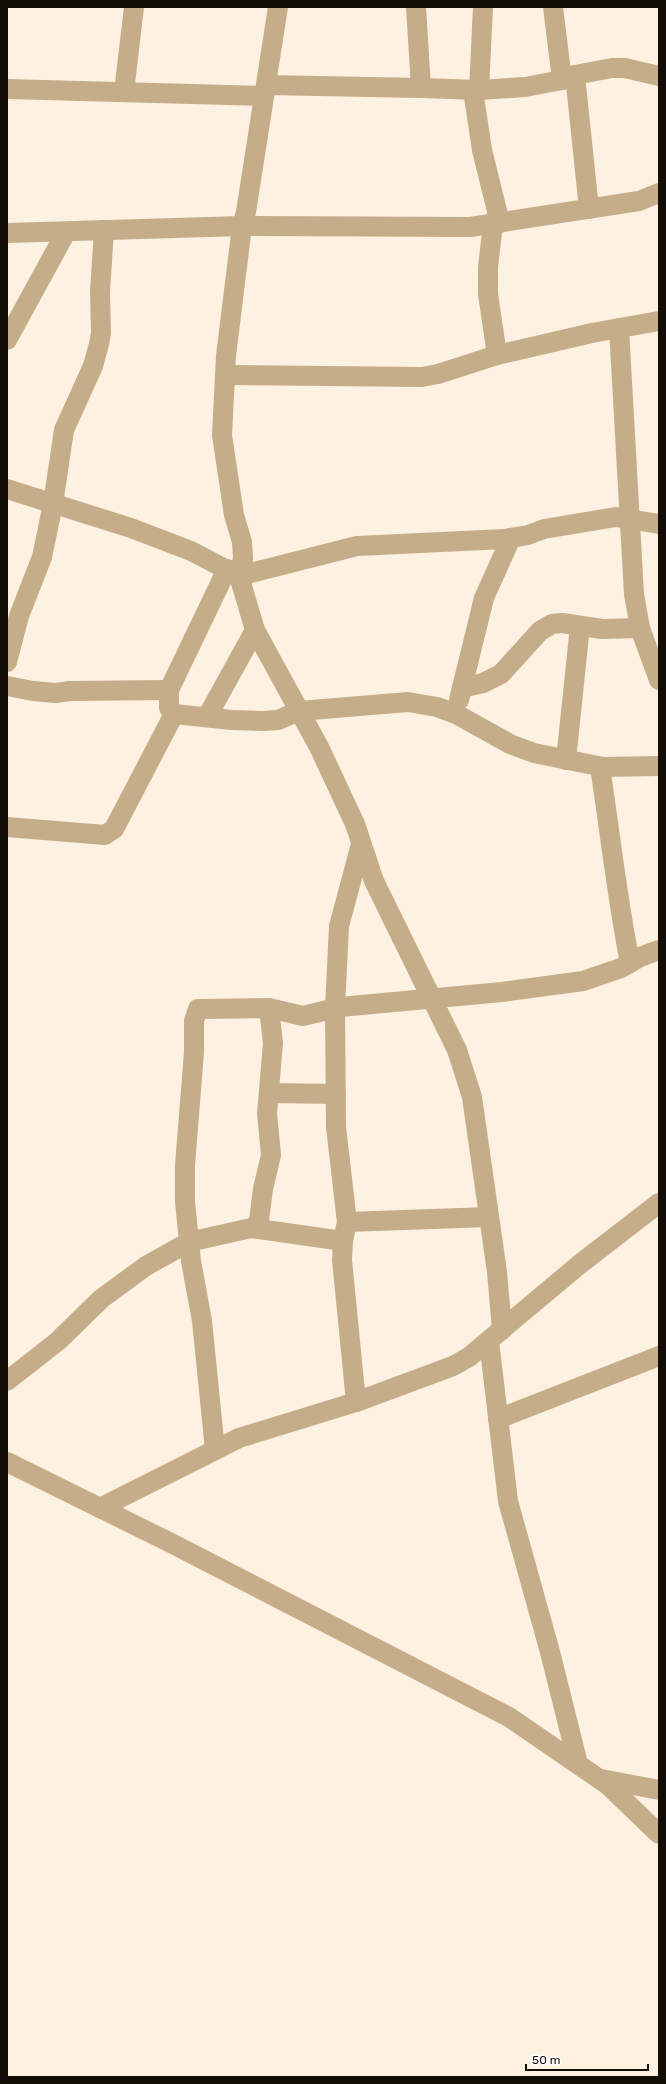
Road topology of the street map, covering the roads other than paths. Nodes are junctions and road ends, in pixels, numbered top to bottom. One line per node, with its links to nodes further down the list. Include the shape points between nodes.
1 (134, 7): 12 (street)
2 (278, 7): 10 (street)
3 (416, 7): 8 (street)
4 (483, 7): 11 (street)
5 (553, 7): 7 (street)
6 (659, 76): 7 (street, via 625,68 612,68)
7 (568, 77): 11 (street, via 525,87); 14 (street)
8 (420, 88): 10 (street); 11 (street)
9 (7, 89): 12 (street)
10 (265, 90): 12 (street); 16 (street)
11 (476, 90): 15 (street, via 482,150)
12 (124, 92)
13 (659, 193): 14 (street, via 639,201)
14 (589, 209): 15 (street)
15 (496, 223): 16 (street, via 470,227); 23 (street, via 488,267 488,294)
16 (242, 226): 17 (street); 24 (street)
17 (104, 230): 18 (street); 26 (street, via 100,292 101,333 92,366 64,430)
18 (66, 232): 19 (street); 22 (street)
19 (7, 233)
20 (659, 321): 21 (street)
21 (619, 328): 23 (street); 27 (street)
22 (7, 340)
23 (497, 355): 24 (street, via 422,377)
24 (225, 375): 30 (street, via 222,435 243,558)
25 (7, 489): 26 (street)
26 (54, 504): 30 (street, via 131,528 191,551); 34 (street, via 42,557 19,616)
27 (629, 518): 28 (street); 29 (street, via 616,517 544,529); 32 (street, via 634,594)
28 (659, 524)
29 (511, 538): 30 (street, via 357,546); 37 (street, via 484,598)
30 (233, 573): 33 (street); 38 (street)
31 (580, 626): 32 (street); 37 (street, via 552,624 540,631 502,674 483,683); 43 (street)
32 (640, 628): 35 (street)
33 (255, 630): 39 (street); 42 (street)
34 (7, 662)
35 (659, 680)
36 (7, 686): 38 (street, via 55,693)
37 (462, 688): 41 (street)
38 (169, 690): 40 (street, via 169,708)
39 (299, 711): 41 (street, via 408,702 437,707); 42 (street, via 278,720 264,721); 47 (street, via 339,789)
40 (174, 714): 42 (street); 46 (street, via 114,829 105,835)
41 (456, 714): 43 (street, via 510,744 534,753)
42 (207, 717)
43 (566, 760): 44 (street)
44 (600, 766): 45 (street); 49 (street, via 614,861 615,887)
45 (659, 766)
46 (7, 827)
47 (362, 844): 50 (street, via 374,881); 52 (street, via 339,926)
48 (659, 950): 49 (street)
49 (630, 963): 50 (street, via 583,981)
50 (431, 998): 52 (street); 56 (street, via 457,1050 472,1097)
51 (269, 1008): 52 (street, via 303,1016); 53 (street, via 273,1043); 59 (street, via 203,1008 196,1012 185,1165)
52 (335, 1008): 54 (street)
53 (269, 1093): 54 (street); 57 (street, via 267,1113 271,1154)
54 (336, 1094): 58 (street, via 336,1127)
55 (659, 1203): 60 (street, via 580,1264)
56 (489, 1217): 58 (street); 60 (street, via 497,1272)
57 (258, 1228): 58 (street); 59 (street, via 235,1230)
58 (345, 1231): 63 (street, via 345,1298)
59 (189, 1242): 62 (street, via 146,1266 101,1299 58,1341); 65 (street, via 202,1321)
60 (495, 1335): 63 (street, via 469,1357 453,1366); 64 (street)
61 (659, 1356): 64 (street)
62 (7, 1380)
63 (356, 1402): 65 (street, via 239,1438)
64 (498, 1419): 68 (street, via 508,1501)
65 (215, 1450): 67 (street)
66 (7, 1462): 67 (street)
67 (100, 1508): 68 (street, via 509,1717)
68 (578, 1764): 69 (street)
69 (599, 1779): 70 (street); 71 (street)
70 (659, 1790)
71 (659, 1834)

